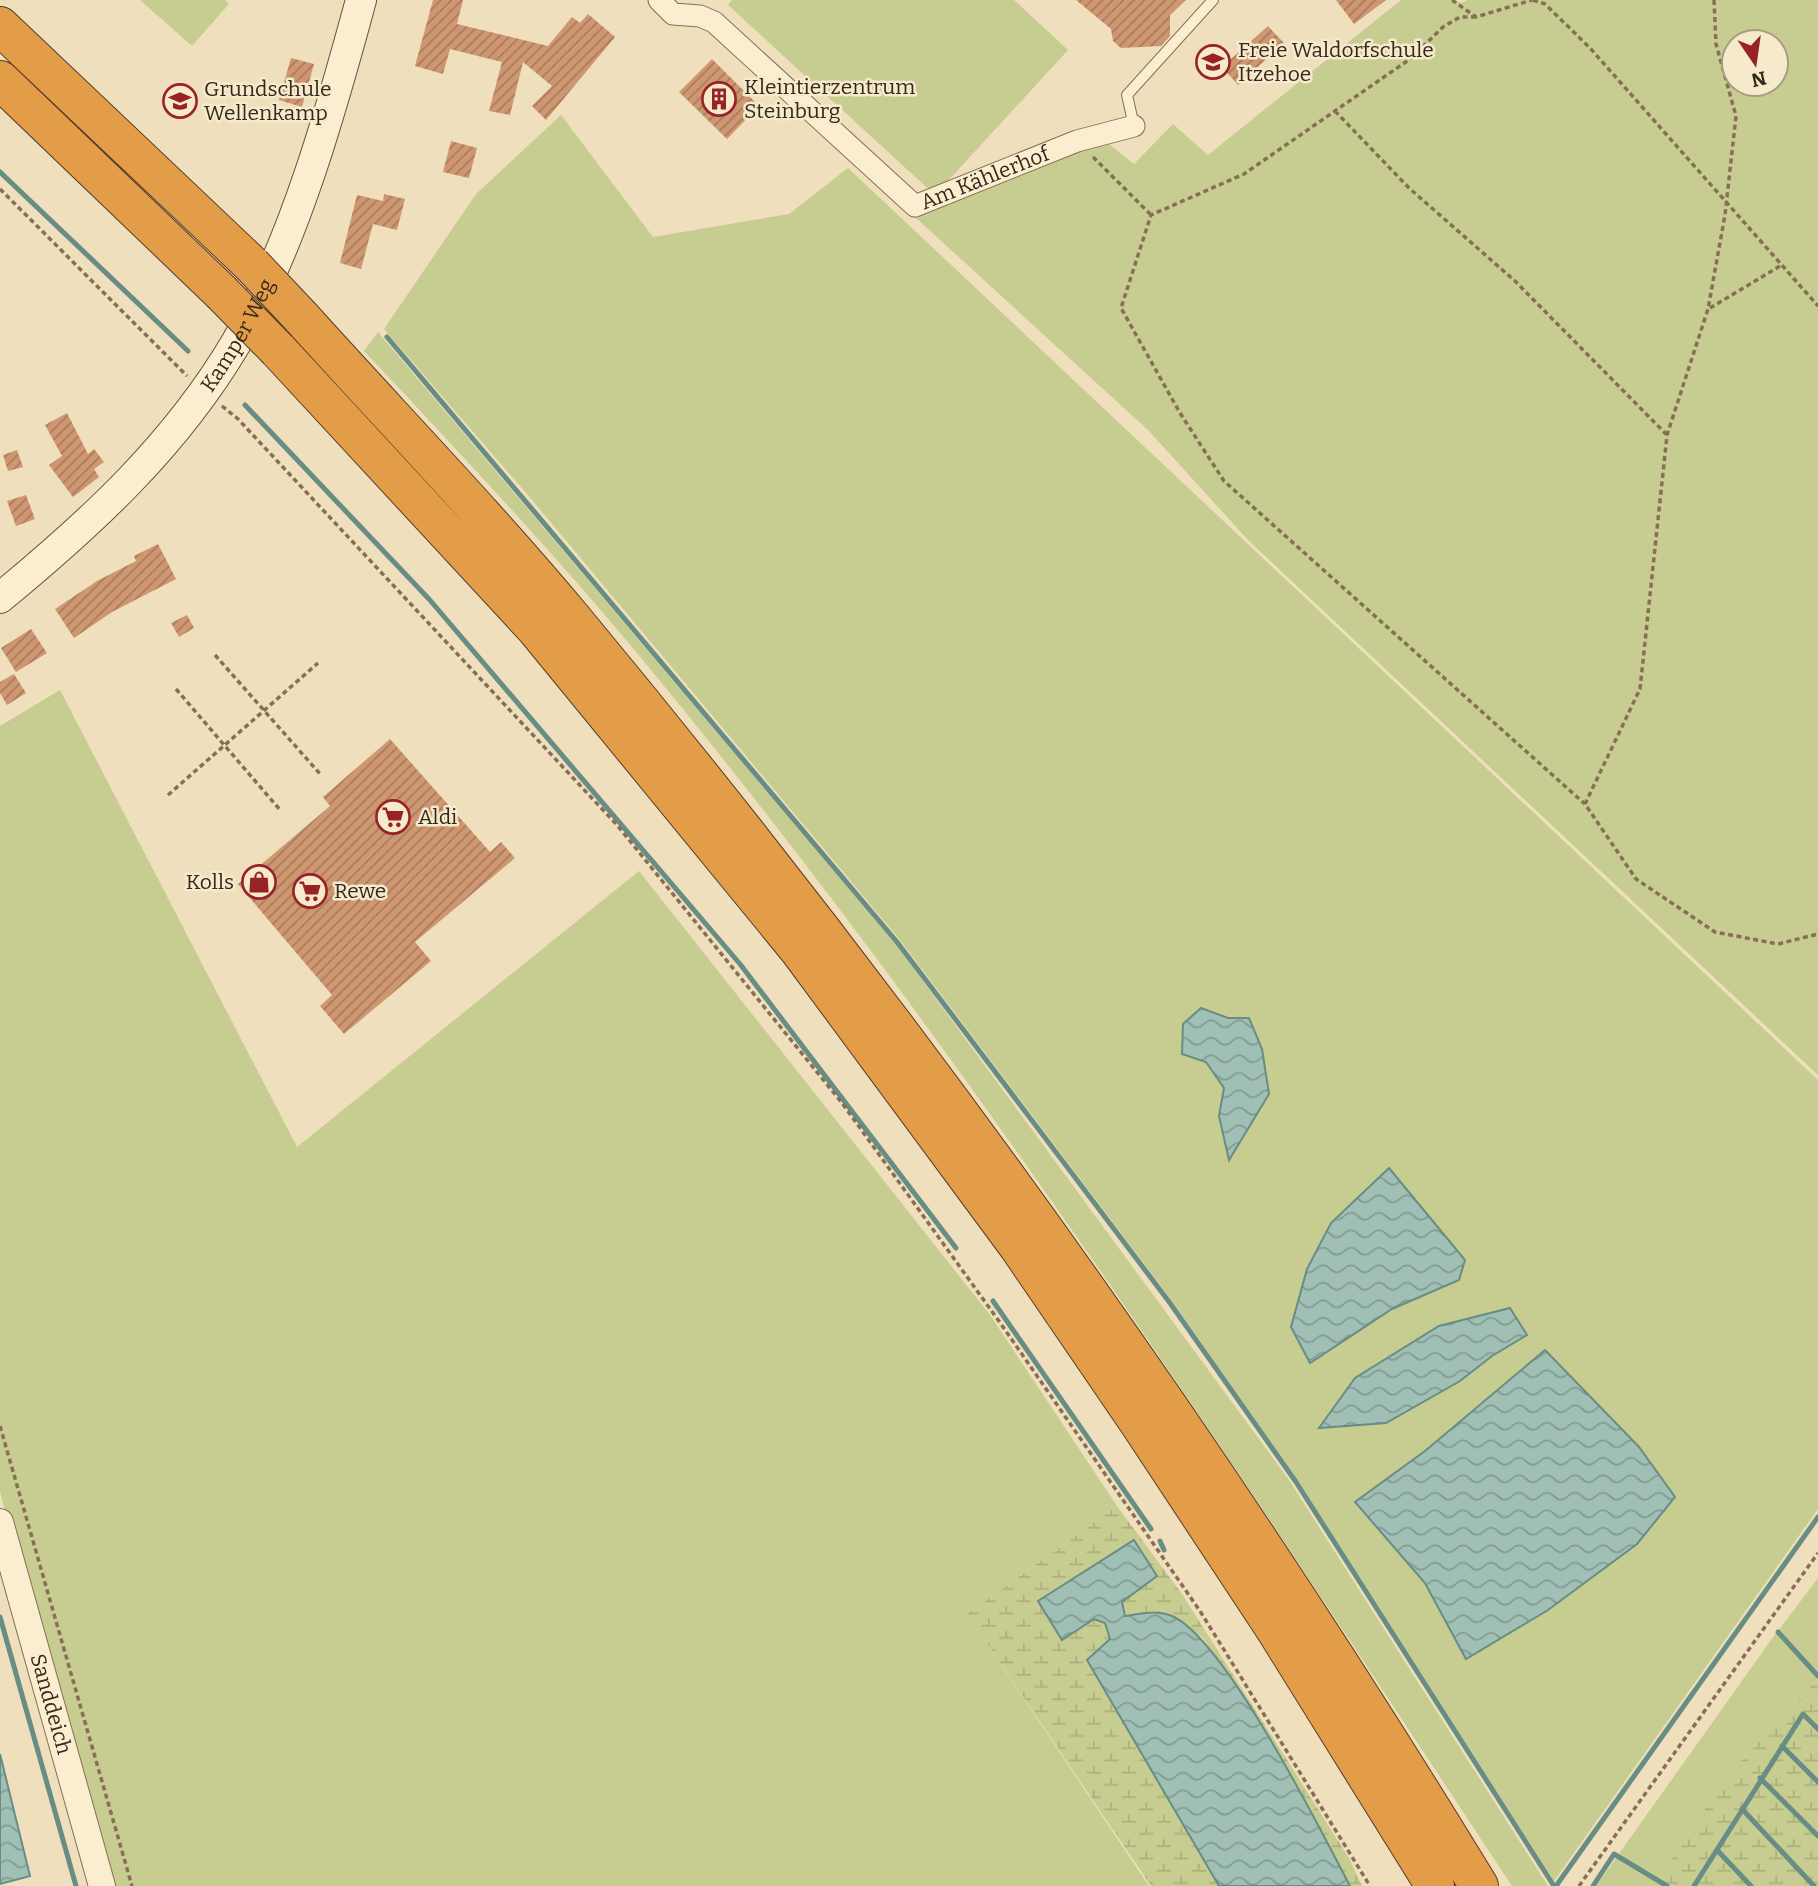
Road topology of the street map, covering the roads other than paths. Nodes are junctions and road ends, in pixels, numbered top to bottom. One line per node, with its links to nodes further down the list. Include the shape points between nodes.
1 (361, 0): 9 (main road, Kamper Weg, via 325,127 267,279 236,342 125,488)
2 (659, 0): 5 (street, via 673,14)
3 (705, 0): 5 (street)
4 (1213, 0): 8 (lane, via 1127,95)
5 (715, 22): 8 (street, Am Kählerhof, via 915,206 1077,141)
6 (0, 26): 13 (highway, bridge, via 301,317 569,615 825,933 1047,1231 1303,1609)
7 (0, 80): 12 (highway, bridge, via 221,292 536,629 799,950 1018,1246 1131,1412 1275,1629)
8 (1133, 126)
9 (0, 598)
10 (0, 1521): 11 (street, Sanddeich)
11 (102, 1886)
12 (1435, 1886)
13 (1479, 1886)

